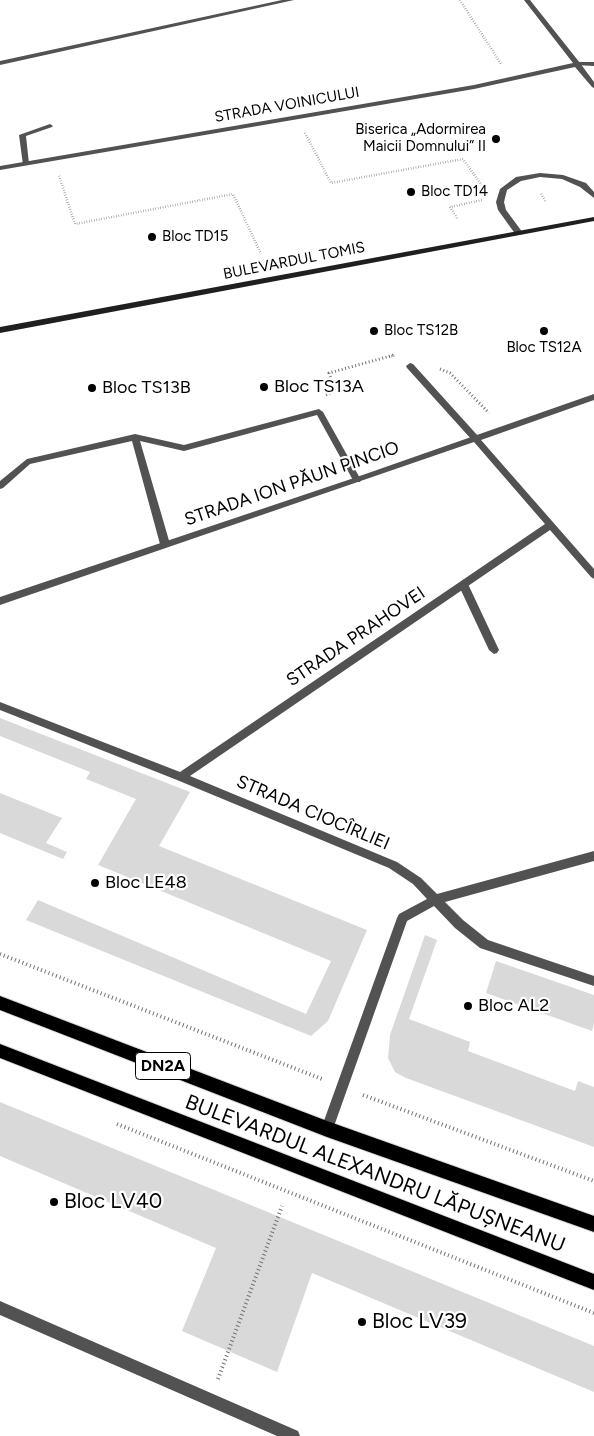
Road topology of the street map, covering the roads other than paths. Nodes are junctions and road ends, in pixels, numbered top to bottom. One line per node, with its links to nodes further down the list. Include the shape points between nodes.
1 (291, 0): 3 (street)
2 (526, 0): 4 (street)
3 (0, 63)
4 (578, 64): 5 (street, STRADA VOINICULUI); 6 (street); 8 (street, STRADA VOINICULUI, via 510,79)
5 (594, 64)
6 (594, 86)
7 (50, 126): 8 (street, via 22,135)
8 (25, 164): 9 (street, STRADA VOINICULUI)
9 (0, 168)
10 (594, 196): 12 (street, via 583,185 563,177 540,175 519,180 504,189 500,202)
11 (594, 219): 12 (main road, BULEVARDUL TOMIS)
12 (519, 233): 13 (main road, BULEVARDUL TOMIS)
13 (0, 330)
14 (410, 366): 17 (street)
15 (594, 396): 17 (street, STRADA ION PĂUN PINCIO)
16 (135, 437): 18 (street, via 184,448 319,412); 19 (street, via 27,462); 21 (street)
17 (475, 438): 18 (street, STRADA ION PĂUN PINCIO); 20 (street)
18 (357, 480): 21 (street, STRADA ION PĂUN PINCIO)
19 (0, 486)
20 (550, 525): 22 (street); 23 (street, STRADA PRAHOVEI)
21 (165, 544): 24 (street, STRADA ION PĂUN PINCIO)
22 (594, 575)
23 (463, 584): 25 (street); 27 (street, STRADA PRAHOVEI)
24 (0, 601)
25 (494, 650)
26 (0, 706): 27 (street, STRADA CIOCÎRLIEI)
27 (180, 777): 29 (street, STRADA CIOCÎRLIEI, via 393,865)
28 (594, 856): 29 (street)
29 (436, 899): 30 (street, STRADA CIOCÎRLIEI, via 459,924 484,944); 33 (street, via 403,918)
30 (594, 981)
31 (0, 1003): 33 (main road, BULEVARDUL ALEXANDRU LĂPUȘNEANU / DN2A)
32 (0, 1051): 35 (main road, BULEVARDUL ALEXANDRU LĂPUȘNEANU)
33 (327, 1129): 34 (main road, BULEVARDUL ALEXANDRU LĂPUȘNEANU)
34 (594, 1224)
35 (594, 1282)
36 (0, 1308): 37 (street)
37 (293, 1436)

